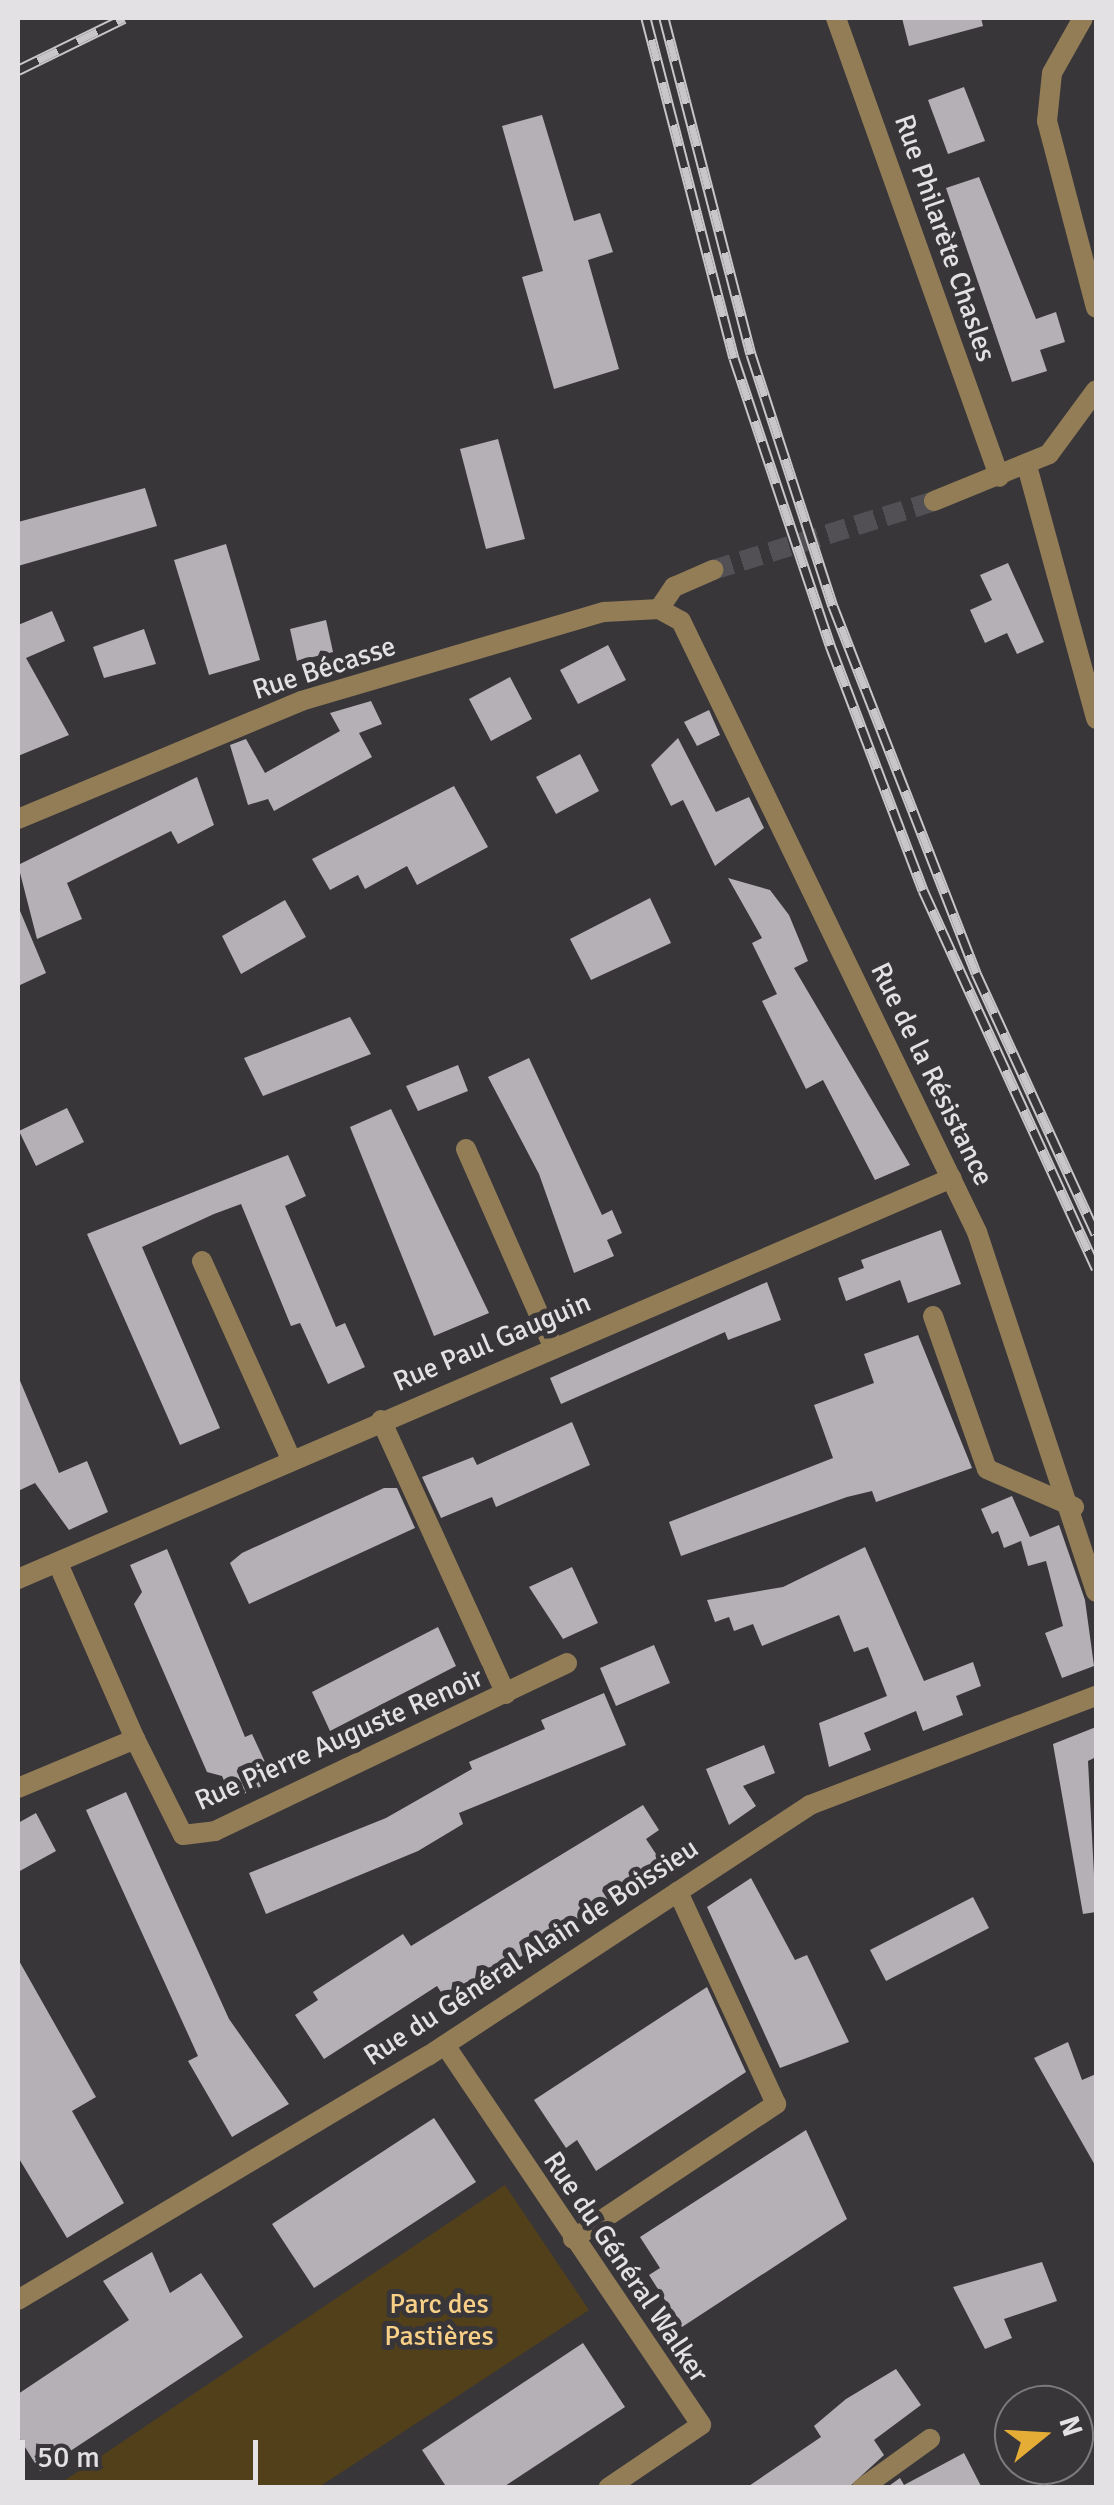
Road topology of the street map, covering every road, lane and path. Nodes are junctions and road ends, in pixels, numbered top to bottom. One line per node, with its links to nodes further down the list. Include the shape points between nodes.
1 (836, 18): 6 (street, Rue Philarète Chasles)
2 (1083, 18): 3 (street, via 1052,73 1047,121)
3 (1096, 308)
4 (1096, 390): 5 (street, via 1068,438)
5 (1027, 466): 6 (street); 10 (street)
6 (999, 477): 7 (street)
7 (934, 501)
8 (713, 570): 9 (street, via 674,587)
9 (659, 609): 11 (street, Rue Bécasse, via 604,612 301,701); 13 (street, Rue de la Résistance, via 696,644)
10 (1096, 719)
11 (18, 819)
12 (466, 1148): 16 (street)
13 (952, 1178): 16 (street, Rue Paul Gauguin); 19 (street, Rue de la Résistance)
14 (202, 1262): 18 (street)
15 (933, 1316): 19 (street, via 987,1469)
16 (553, 1346): 17 (street, Rue Paul Gauguin)
17 (381, 1420): 18 (street, Rue Paul Gauguin); 24 (street, Rue Pierre Auguste Renoir)
18 (292, 1461): 20 (street, Rue Paul Gauguin)
19 (1074, 1507): 22 (street, Rue de la Résistance)
20 (60, 1568): 21 (street, Rue Paul Gauguin); 26 (street)
21 (18, 1579)
22 (1096, 1592)
23 (566, 1663): 24 (street, Rue Pierre Auguste Renoir)
24 (506, 1694): 26 (street, Rue Pierre Auguste Renoir, via 215,1830 182,1835)
25 (1096, 1696): 28 (street, Rue du Général Alain de Boissieu, via 810,1805)
26 (135, 1738): 27 (street, via 52,1777)
27 (19, 1782)
28 (678, 1892): 29 (street, Rue du Général Alain de Boissieu); 30 (street, via 776,2104)
29 (445, 2045): 30 (street, Rue du Général Walker); 31 (street, Rue du Général Alain de Boissieu)
30 (572, 2239): 33 (street, Rue du Général Walker, via 701,2425)
31 (18, 2300)
32 (930, 2438): 34 (street)
33 (608, 2488)
34 (862, 2488)

